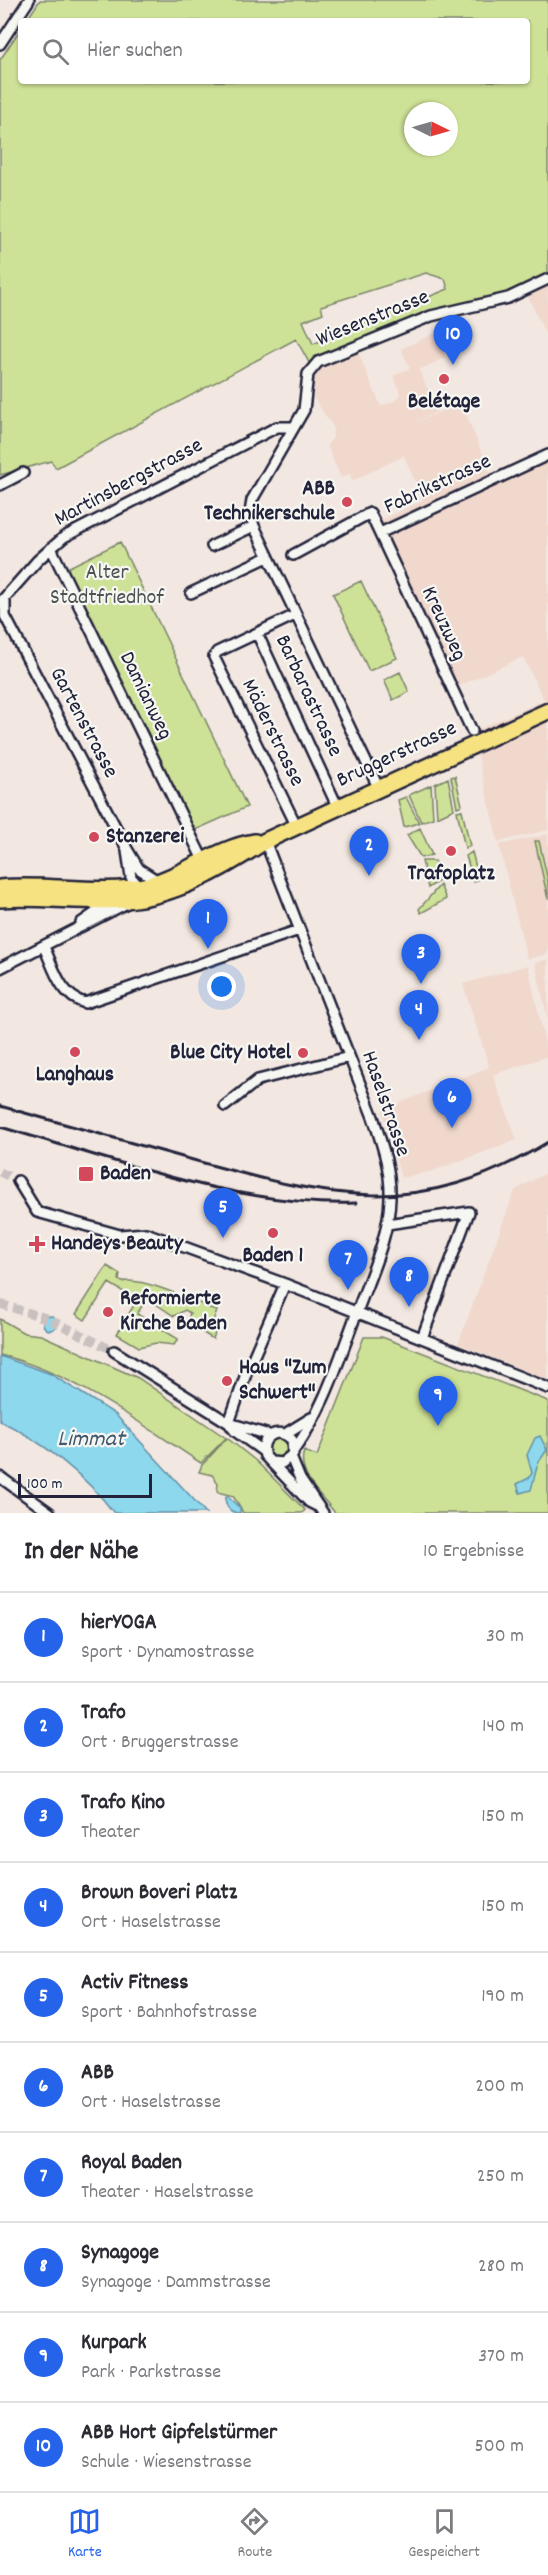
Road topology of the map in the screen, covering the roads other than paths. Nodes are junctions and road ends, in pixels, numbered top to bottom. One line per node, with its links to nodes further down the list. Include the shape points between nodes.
1 (29, 0): 2 (street)
2 (0, 44)
3 (548, 279): 4 (street, Wiesenstrasse, via 508,298 441,312 323,358 309,372 305,406)
4 (294, 427): 8 (street, Wiesenstrasse, via 252,500); 11 (street, Martinsbergstrasse, via 277,427 100,517)
5 (548, 455): 9 (street, Fabrikstrasse)
6 (23, 473): 7 (street)
7 (0, 485)
8 (254, 526): 10 (street); 13 (street, Wiesenstrasse)
9 (380, 533): 12 (street, Fabrikstrasse, via 370,513); 20 (street, Kreuzweg)
10 (212, 546)
11 (51, 548): 15 (street, Martinsbergstrasse); 26 (street, Damianweg)
12 (293, 555)
13 (268, 556): 14 (street); 17 (street, Wiesenstrasse)
14 (191, 593)
15 (2, 600): 16 (street, Gartenstrasse)
16 (3, 615): 25 (street, Gartenstrasse)
17 (295, 615): 18 (street); 21 (street, Wiesenstrasse)
18 (257, 633): 22 (street, Barbarastrasse); 23 (street, Mäderstrasse, via 215,655)
19 (548, 711): 21 (main road, Bruggerstrasse)
20 (472, 731)
21 (379, 789): 22 (main road, Bruggerstrasse)
22 (338, 808): 23 (main road, Bruggerstrasse)
23 (297, 827): 24 (main road, Bruggerstrasse)
24 (265, 841): 26 (main road, Bruggerstrasse, via 238,846); 30 (main road, Bruggerstrasse, via 201,876 152,896); 34 (street, Haselstrasse)
25 (127, 849): 27 (street, Gartenstrasse); 30 (street, Gartenstrasse)
26 (204, 862): 28 (main road, Bruggerstrasse)
27 (140, 869): 28 (street, Gartenstrasse); 30 (street)
28 (160, 881): 30 (main road, Bruggerstrasse)
29 (0, 888): 30 (main road, Bruggerstrasse)
30 (133, 888): 32 (main road, Bruggerstrasse); 33 (street, via 105,916)
31 (0, 899): 32 (main road, Bruggerstrasse)
32 (114, 900): 33 (street)
33 (79, 926): 35 (street)
34 (299, 930): 35 (street, via 85,1003 70,997 62,987); 37 (street, Haselstrasse)
35 (44, 947): 36 (street)
36 (0, 968)
37 (349, 1057): 38 (street, via 258,1080); 40 (street, Haselstrasse, via 386,1158 390,1198)
38 (225, 1106)
39 (18, 1181): 41 (street, via 37,1212 120,1235 146,1233)
40 (387, 1224): 42 (street, Haselstrasse); 43 (street, via 469,1212)
41 (285, 1284): 42 (street); 47 (street)
42 (356, 1313): 43 (street); 46 (street, Haselstrasse)
43 (422, 1338): 45 (street)
44 (114, 1352): 47 (street)
45 (548, 1388)
46 (313, 1416): 48 (street, Haselstrasse); 51 (street, Haselstrasse)
47 (229, 1423): 49 (street); 50 (street)
48 (285, 1434): 49 (street); 51 (street, via 292,1440)
49 (269, 1435): 50 (street)
50 (263, 1451): 52 (street)
51 (292, 1453): 52 (street, via 282,1463); 54 (street, via 300,1479)
52 (272, 1462): 54 (street)
53 (0, 1477): 55 (street)
54 (320, 1509)
55 (50, 1513)

